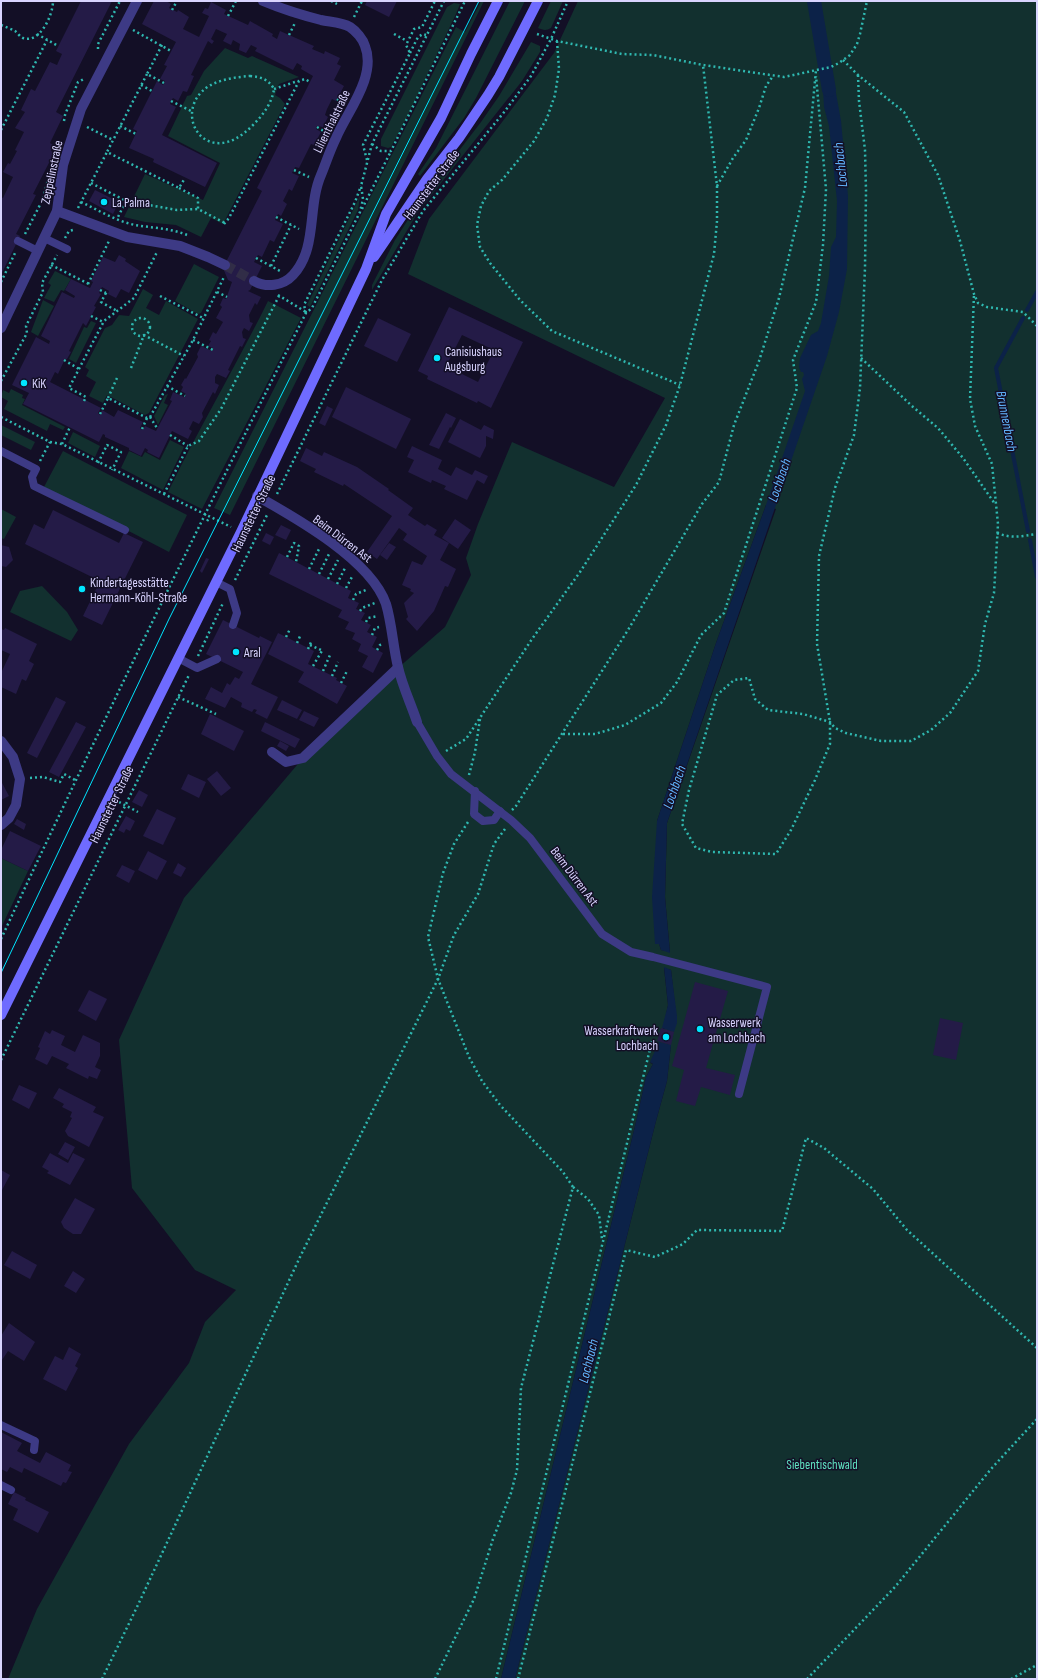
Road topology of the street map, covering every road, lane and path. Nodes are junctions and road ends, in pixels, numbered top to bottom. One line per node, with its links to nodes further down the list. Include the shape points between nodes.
1 (53, 1): 22 (path, via 52,13 46,26)
2 (137, 1): 20 (street, Zeppelinstraße)
3 (177, 1): 17 (path)
4 (236, 1): 18 (path)
5 (263, 1): 21 (street, via 299,14)
6 (331, 1): 16 (path)
7 (362, 1): 21 (path)
8 (435, 1): 29 (path, via 422,27 414,29)
9 (444, 1): 25 (path)
10 (465, 1): 57 (path)
11 (490, 1): 34 (main road)
12 (498, 1): 34 (main road, Haunstetter Straße)
13 (538, 1): 94 (main road, Haunstetter Straße, via 499,77 474,117 427,179)
14 (568, 1): 26 (path, Haunstetter Straße)
15 (867, 1): 35 (path, via 857,44)
16 (337, 4)
17 (172, 10)
18 (228, 16)
19 (1, 25): 22 (path, via 22,38)
20 (124, 25): 30 (path); 51 (street, Zeppelinstraße, via 81,109)
21 (350, 27): 62 (street, Lilienthalstraße, via 365,46 366,72 363,85)
22 (38, 34): 27 (path)
23 (394, 34): 29 (path)
24 (537, 34): 26 (path)
25 (426, 36): 33 (path, via 423,34 418,37); 56 (path)
26 (551, 39): 28 (path); 145 (path, Haunstetter Straße, via 531,76 424,211 382,280)
27 (47, 40): 31 (path); 53 (path)
28 (556, 41): 36 (path, via 622,54 653,55); 124 (path, via 559,69 555,95 547,118 534,141 502,180 489,191 481,206 477,225 480,247 520,300 552,331)
29 (407, 42): 33 (path)
30 (162, 45): 32 (path); 39 (path)
31 (58, 46)
32 (172, 51)
33 (410, 53): 59 (path, via 363,145)
34 (471, 54): 94 (main road, Haunstetter Straße, via 441,118 386,214)
35 (843, 60): 38 (path); 41 (path)
36 (703, 65): 42 (path); 65 (path)
37 (145, 69): 39 (path)
38 (816, 70): 42 (path, via 784,77); 196 (path, via 805,188 780,298 734,426 719,482 702,504 632,624); 196 (path, via 826,189 816,302 793,360 797,388 724,613 701,635 677,682 661,703 625,725 595,734)
39 (149, 71): 40 (path)
40 (147, 74): 45 (path); 46 (path)
41 (858, 75): 103 (path, via 904,112 931,161 960,241); 118 (path, via 866,191)
42 (773, 76): 65 (path, via 766,86 746,140)
43 (299, 81): 44 (path, via 305,79); 47 (path); 69 (path, via 229,218 224,224)
44 (310, 82)
45 (164, 83)
46 (141, 85): 48 (path); 52 (path)
47 (274, 89): 50 (path, via 258,76 228,79 208,87 198,99); 50 (path, via 268,106 255,124 247,132 229,142 215,144 202,139 194,127)
48 (152, 91)
49 (171, 101): 50 (path)
50 (193, 112)
51 (77, 123): 55 (path); 70 (street, Zeppelinstraße, via 63,165)
52 (120, 126): 54 (path); 55 (path)
53 (1, 130)
54 (136, 134)
55 (113, 140): 58 (path)
56 (372, 144): 57 (path, via 381,151); 59 (path)
57 (391, 151): 71 (path)
58 (107, 152): 63 (path); 66 (path)
59 (368, 161): 64 (path)
60 (294, 170): 62 (path)
61 (184, 178): 66 (path)
62 (318, 181): 79 (street, Lilienthalstraße)
63 (91, 183): 67 (path); 68 (path)
64 (361, 186): 71 (path); 108 (path, via 304,305)
65 (717, 186): 124 (path, via 714,254)
66 (179, 188): 69 (path, via 198,198)
67 (126, 200): 69 (path, via 177,210); 74 (path)
68 (81, 202): 72 (path); 74 (path)
69 (198, 209)
70 (56, 211): 72 (street); 81 (street, Zeppelinstraße)
71 (360, 212): 108 (path, via 312,308)
72 (74, 217): 78 (path); 92 (street, via 127,237 180,246)
73 (276, 218): 76 (path)
74 (117, 219): 75 (path)
75 (134, 225)
76 (292, 225): 79 (path); 93 (path)
77 (76, 229): 78 (path)
78 (69, 231): 85 (path)
79 (310, 234): 96 (street, Lilienthalstraße, via 303,260)
80 (102, 237): 82 (path)
81 (44, 238): 85 (lane); 86 (street, Zeppelinstraße)
82 (110, 240): 84 (path); 98 (path)
83 (18, 241): 86 (lane)
84 (115, 242)
85 (64, 248): 91 (path)
86 (38, 251): 113 (street, Zeppelinstraße)
87 (151, 251): 88 (path)
88 (157, 252): 89 (path); 107 (path, via 134,298)
89 (161, 253)
90 (256, 258): 93 (path)
91 (51, 265): 98 (path); 123 (path, via 42,283 43,292 26,326 27,333)
92 (225, 265)
93 (271, 266): 96 (path)
94 (366, 269): 144 (main road, Haunstetter Straße)
95 (218, 274): 102 (path, via 225,277)
96 (292, 276): 99 (street, Lilienthalstraße)
97 (254, 281): 99 (street, via 261,285)
98 (88, 284): 100 (path)
99 (275, 285): 105 (path, via 276,294)
100 (91, 286)
101 (100, 290): 107 (path, via 107,292 101,302)
102 (217, 292): 106 (path); 110 (path)
103 (974, 294): 112 (path, via 978,303 987,307 1023,312); 146 (path, via 970,399 975,426 992,464)
104 (160, 296): 110 (path)
105 (279, 296): 108 (path); 138 (path, via 221,409 199,441)
106 (226, 297)
107 (117, 311): 111 (path)
108 (306, 313): 147 (path)
109 (91, 316): 111 (path)
110 (204, 318): 115 (path)
111 (103, 322): 120 (path)
112 (1037, 326)
113 (1, 328)
114 (144, 335): 114 (path, via 139,336 133,330 132,324 138,318 144,318 150,325 149,331); 117 (path); 121 (path)
115 (193, 340): 116 (path); 117 (path)
116 (213, 350)
117 (184, 356): 125 (path)
118 (861, 358): 146 (path, via 938,428); 195 (path, via 854,435 835,488 819,556 817,644)
119 (64, 360): 120 (path)
120 (79, 368): 128 (path, via 69,388 74,393 86,397)
121 (131, 368)
122 (117, 378): 127 (path)
123 (1, 381)
124 (680, 384): 193 (path, via 666,425 636,485)
125 (167, 386): 126 (path); 131 (path)
126 (185, 396)
127 (108, 398): 129 (path); 131 (path)
128 (84, 401)
129 (100, 414)
130 (1, 417): 136 (path)
131 (148, 418): 133 (path); 134 (path)
132 (70, 428): 137 (path)
133 (157, 428)
134 (142, 429)
135 (170, 435): 138 (path)
136 (50, 442): 137 (path); 141 (path)
137 (62, 444): 140 (path)
138 (188, 446): 143 (path)
139 (1, 451): 141 (lane)
140 (98, 463): 142 (path); 142 (path, via 107,445 121,452)
141 (36, 469): 152 (lane, via 32,477 34,486)
142 (112, 470): 143 (path)
143 (164, 494): 147 (path)
144 (257, 496): 145 (street, Beim Dürren Ast); 163 (main road, Haunstetter Straße)
145 (272, 504): 155 (street, Beim Dürren Ast); 166 (path, Haunstetter Straße)
146 (996, 505): 153 (path)
147 (204, 514): 201 (path, via 161,608)
148 (210, 516): 149 (path)
149 (208, 521)
150 (223, 523): 151 (path)
151 (221, 528)
152 (125, 530)
153 (997, 533): 154 (path, via 1007,537); 195 (path, via 994,593 985,624 978,671 950,713 931,730 911,741 881,741 846,733 835,728)
154 (1037, 534)
155 (325, 538): 156 (street, Beim Dürren Ast); 160 (path)
156 (334, 545): 157 (street, Beim Dürren Ast); 161 (path)
157 (347, 554): 162 (path); 164 (path); 165 (street, Beim Dürren Ast, via 367,572)
158 (287, 557): 159 (path, via 294,543 299,546)
159 (296, 562)
160 (309, 569)
161 (319, 574)
162 (328, 579)
163 (216, 582): 166 (lane); 181 (main road, Haunstetter Straße)
164 (337, 584)
165 (377, 586): 167 (path, via 356,594); 168 (street, Beim Dürren Ast)
166 (230, 589): 172 (lane, via 237,613); 184 (path, Haunstetter Straße)
167 (353, 600)
168 (384, 600): 169 (path); 170 (street, Beim Dürren Ast)
169 (360, 611)
170 (388, 613): 171 (path, via 368,618); 186 (street, Beim Dürren Ast)
171 (366, 622)
172 (233, 625)
173 (290, 629): 175 (path)
174 (301, 634): 177 (path)
175 (286, 637)
176 (312, 640): 178 (path)
177 (297, 643)
178 (310, 645): 179 (path); 185 (path, via 322,650)
179 (308, 649)
180 (330, 655): 187 (path)
181 (178, 658): 184 (lane); 204 (main road, Haunstetter Straße)
182 (217, 659): 184 (lane, via 197,668)
183 (338, 662): 189 (path)
184 (193, 666): 191 (path, Haunstetter Straße)
185 (313, 666)
186 (398, 668): 194 (street, Beim Dürren Ast); 198 (street, via 303,758 286,762)
187 (323, 671)
188 (347, 671): 190 (path)
189 (332, 676)
190 (341, 683)
191 (178, 697): 192 (path); 205 (path, Haunstetter Straße)
192 (216, 714)
193 (481, 717): 199 (path, via 466,739); 202 (path)
194 (417, 722): 199 (lane, Beim Dürren Ast)
195 (830, 722): 195 (path, via 830,744 794,823 776,854 712,852 696,848 682,824 689,790 717,696 734,680 750,678 755,699 768,710 803,714)
196 (563, 734): 208 (path, via 516,806)
197 (1, 741): 200 (street, via 14,757)
198 (272, 752)
199 (437, 756): 202 (lane, Beim Dürren Ast, via 451,774)
200 (20, 779): 201 (path, via 43,777 60,782 64,774); 209 (street, via 16,806)
201 (75, 780): 210 (path)
202 (467, 785): 203 (lane, Beim Dürren Ast)
203 (475, 791): 207 (lane); 208 (lane, Beim Dürren Ast)
204 (109, 797): 205 (path); 212 (main road, Haunstetter Straße)
205 (125, 805): 206 (path); 214 (path, Haunstetter Straße)
206 (138, 812)
207 (474, 814): 208 (lane, via 483,821); 211 (path, via 454,844 432,915 428,937)
208 (506, 815): 211 (path, via 478,894 454,935); 215 (lane, Beim Dürren Ast, via 530,838 602,934 631,952 767,987)
209 (1, 825)
210 (1, 939)
211 (438, 979): 216 (path, via 469,1057 482,1081); 225 (path, via 300,1257)
212 (1, 1015)
213 (652, 1041): 217 (path)
214 (1, 1060)
215 (739, 1094)
216 (573, 1187): 217 (path, via 588,1199 599,1215); 226 (path, via 521,1388 517,1470 511,1492 474,1599)
217 (602, 1241): 227 (path)
218 (1037, 1348): 228 (path, via 907,1230 873,1189 824,1148 806,1138 782,1231 698,1230 683,1244 655,1257 626,1250)
219 (1037, 1419): 229 (path, via 991,1468 895,1587)
220 (1, 1425): 221 (lane, via 35,1441)
221 (34, 1450)
222 (1, 1485): 223 (lane)
223 (10, 1490)
224 (1037, 1665): 230 (path)
225 (102, 1679)
226 (435, 1679)
227 (496, 1679)
228 (518, 1679)
229 (807, 1679)
230 (1011, 1679)

